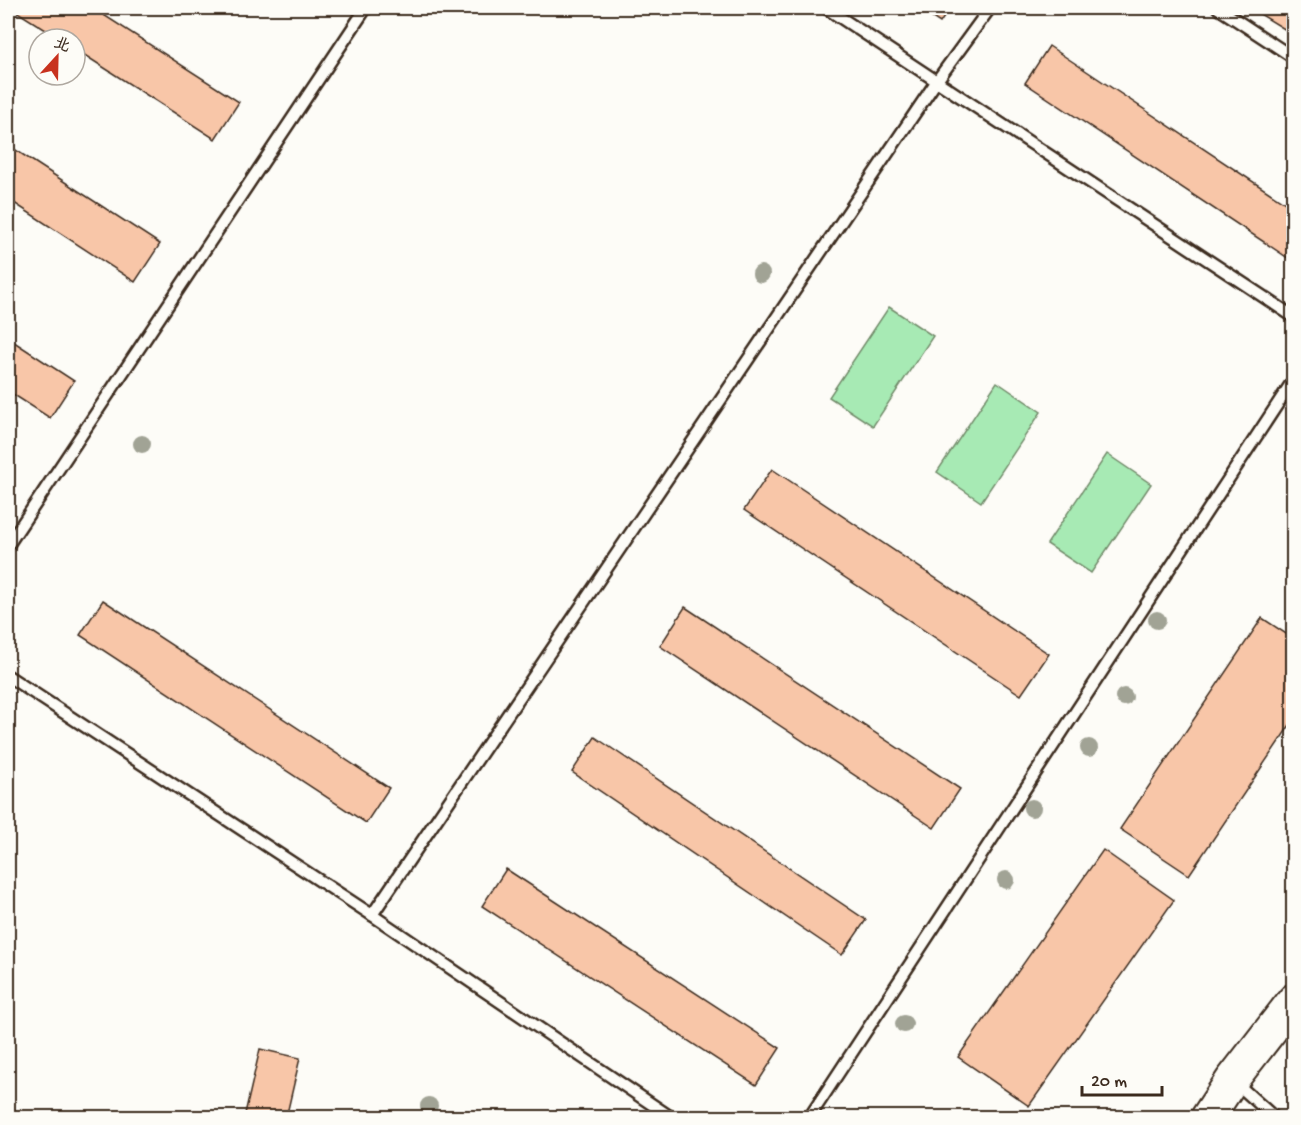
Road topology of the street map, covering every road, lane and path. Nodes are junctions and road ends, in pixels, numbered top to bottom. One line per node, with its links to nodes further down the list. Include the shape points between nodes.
1 (366, 8): 9 (lane)
2 (826, 8): 6 (lane)
3 (990, 8): 6 (lane)
4 (1218, 8): 5 (lane)
5 (1293, 58)
6 (936, 82): 7 (lane); 11 (lane)
7 (1293, 317)
8 (1293, 380): 15 (lane)
9 (8, 545)
10 (8, 676): 11 (lane)
11 (372, 915): 14 (lane)
12 (1293, 1000): 13 (main road)
13 (1232, 1080): 16 (main road); 17 (lane)
14 (672, 1118)
15 (809, 1118)
16 (1207, 1118)
17 (1275, 1118)

